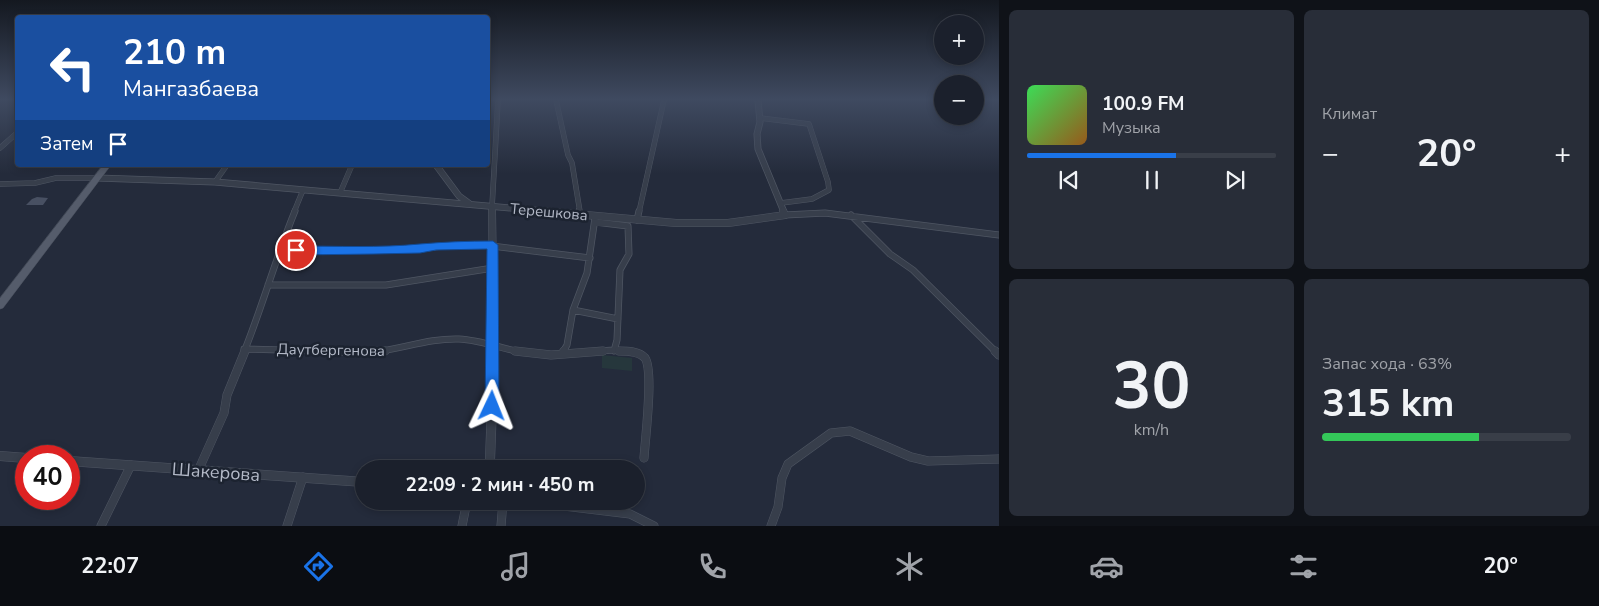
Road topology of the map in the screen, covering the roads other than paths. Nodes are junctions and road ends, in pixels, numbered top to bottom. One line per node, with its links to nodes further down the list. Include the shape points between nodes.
1 (497, 125): 19 (street)
2 (561, 125): 20 (street, via 572,163)
3 (658, 125): 24 (street)
4 (759, 125): 17 (street, via 760,155)
5 (809, 125): 17 (street, via 828,190 814,199)
6 (15, 135): 7 (street)
7 (0, 148)
8 (106, 167): 12 (main road)
9 (225, 167): 13 (street)
10 (351, 167): 16 (street)
11 (437, 167): 18 (street, via 459,196)
12 (98, 178): 13 (street, Терешкова); 14 (street, via 56,178 36,183); 31 (main road)
13 (214, 182): 15 (street, Терешкова)
14 (0, 184)
15 (303, 190): 16 (street, Терешкова); 27 (street)
16 (340, 193): 18 (street, Терешкова)
17 (781, 203): 21 (street)
18 (470, 204): 19 (street, Терешкова)
19 (492, 207): 20 (street, Терешкова); 26 (street)
20 (580, 215): 23 (street, Терешкова)
21 (786, 215): 22 (street, Терешкова, via 825,212); 24 (street, Терешкова, via 705,224)
22 (851, 215): 25 (street, Терешкова); 38 (street, via 890,254 913,270)
23 (595, 219): 24 (street, Терешкова); 28 (street); 33 (street, via 628,226 630,251 628,262 620,270)
24 (637, 220)
25 (999, 234)
26 (493, 245): 27 (street); 28 (street); 29 (street)
27 (280, 250): 30 (street)
28 (590, 258): 32 (street)
29 (493, 268): 30 (street, via 386,285); 34 (street)
30 (268, 285): 35 (street)
31 (0, 304)
32 (573, 310): 33 (street); 37 (street, via 567,345)
33 (618, 319): 36 (street)
34 (494, 346): 35 (street, Даутбергенова, via 457,339 370,352); 37 (street, Даутбергенова, via 550,356); 43 (street)
35 (244, 349): 46 (street, via 226,395 224,413)
36 (614, 351): 37 (street, Даутбергенова); 41 (street, Даутбергенова, via 635,352 649,364)
37 (562, 354)
38 (999, 356)
39 (0, 456): 40 (street)
40 (15, 457)
41 (644, 458)
42 (999, 459): 57 (street, via 928,462 850,431 831,433 788,464)
43 (490, 460)
44 (80, 463): 45 (street, Шакерова)
45 (131, 465): 46 (street, Шакерова); 52 (street)
46 (198, 471): 47 (street, Шакерова)
47 (303, 477): 48 (street, Шакерова); 53 (street)
48 (355, 481)
49 (466, 510): 54 (street)
50 (502, 510): 55 (street)
51 (607, 510): 56 (street, via 630,514)
52 (101, 526)
53 (288, 526)
54 (462, 526)
55 (501, 526)
56 (654, 526)
57 (771, 526)

